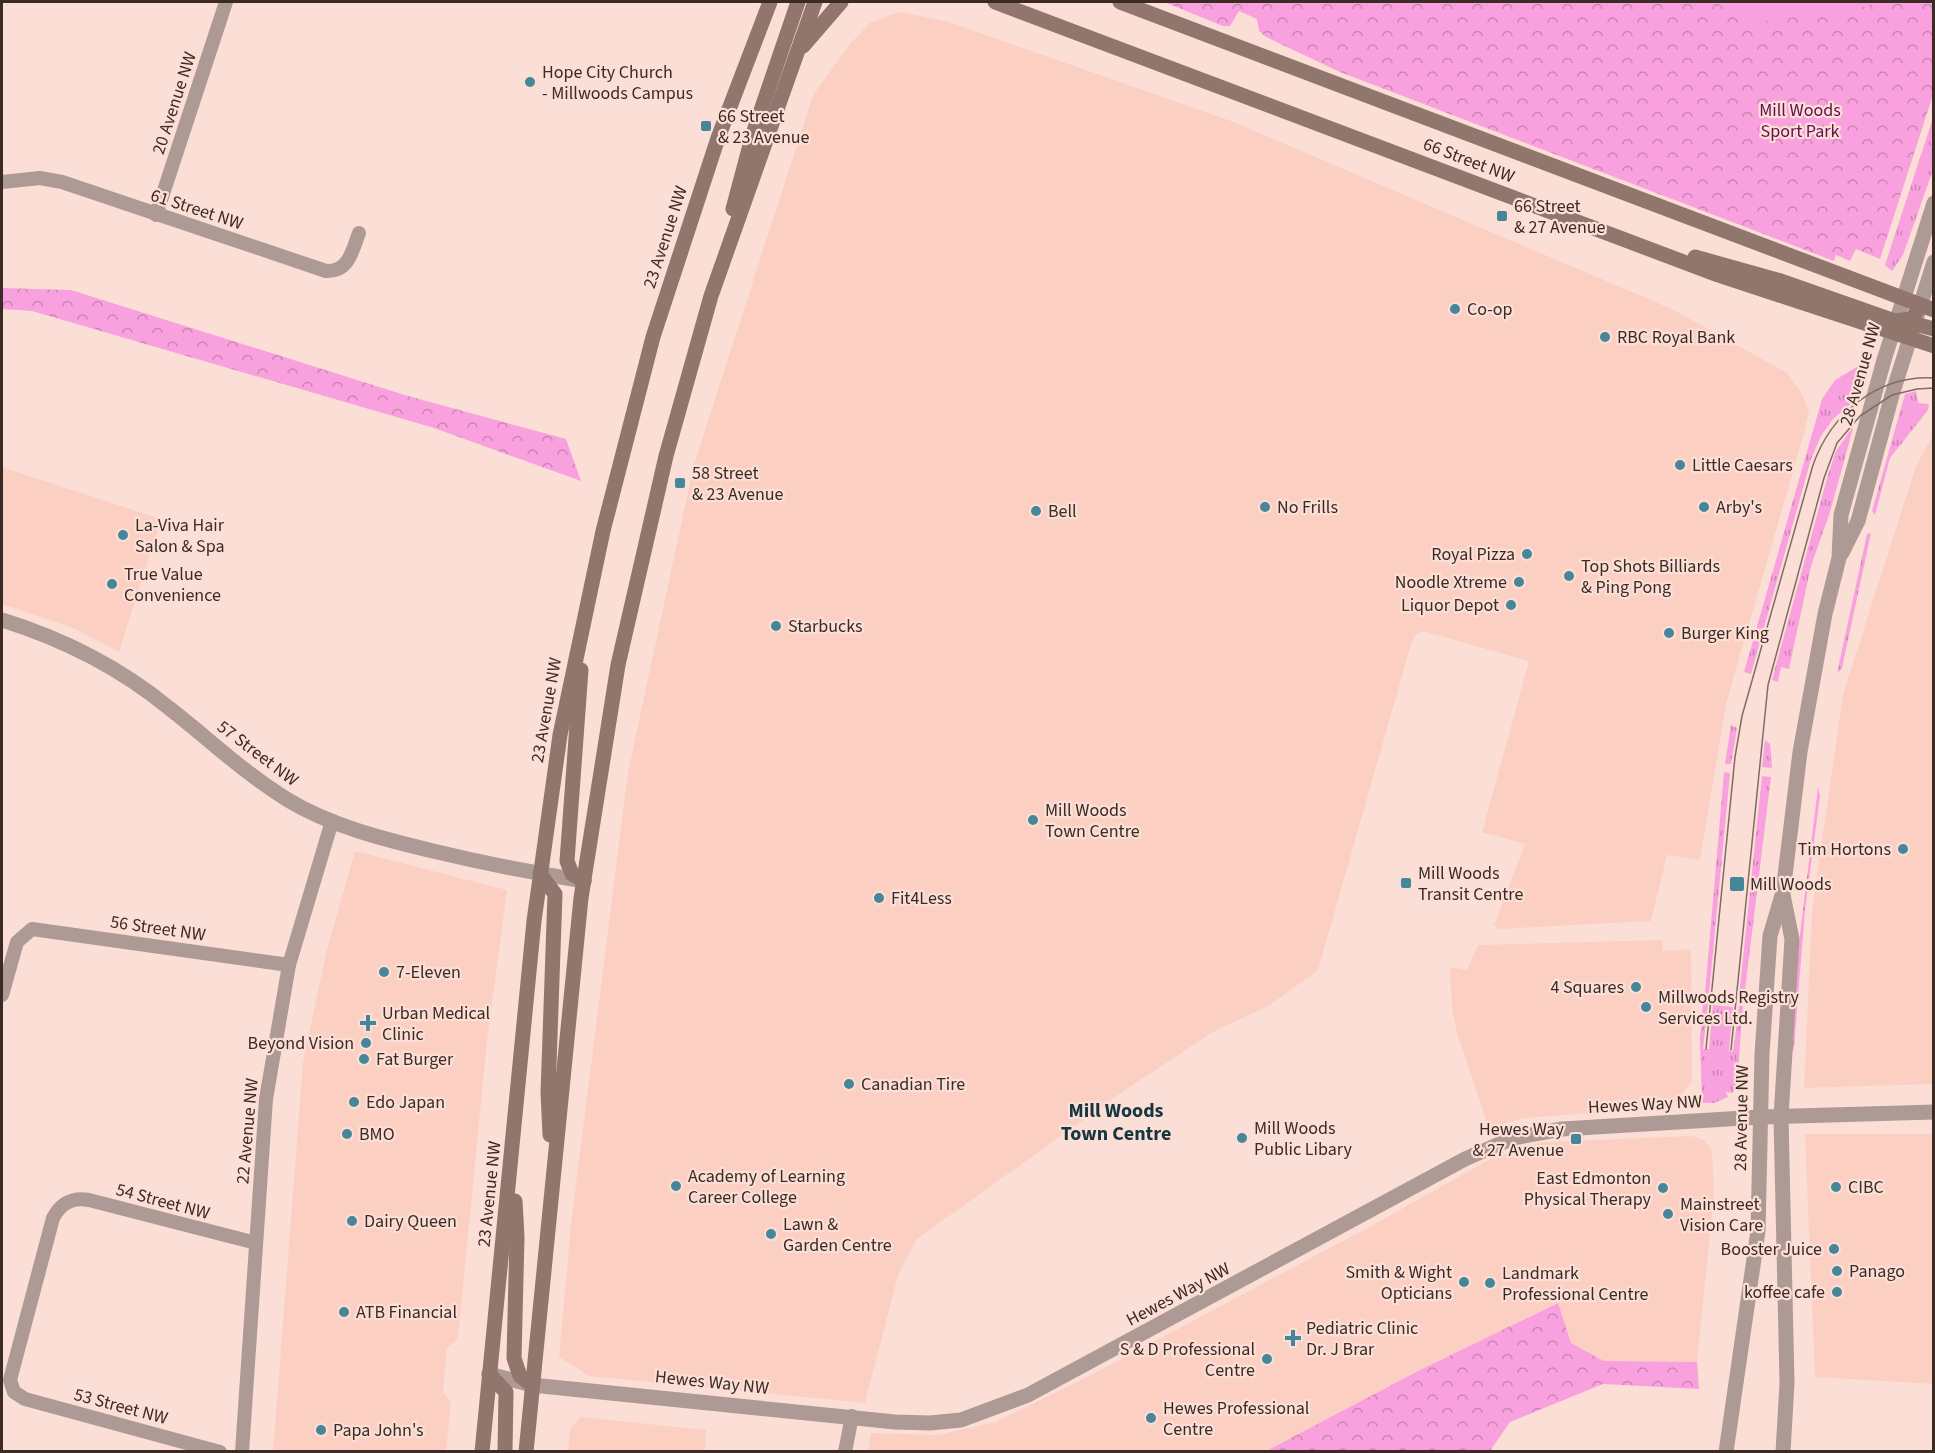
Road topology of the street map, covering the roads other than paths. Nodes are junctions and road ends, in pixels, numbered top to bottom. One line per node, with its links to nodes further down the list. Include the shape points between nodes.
1 (225, 2): 13 (street, 20 Avenue NW)
2 (761, 2): 9 (main road)
3 (770, 2): 9 (main road, 23 Avenue NW)
4 (798, 2): 16 (main road, via 753,135)
5 (815, 2): 10 (main road)
6 (841, 2): 10 (main road)
7 (995, 2): 19 (main road, 66 Street NW, via 1597,229 1781,281)
8 (1120, 2): 17 (main road, 66 Street NW)
9 (762, 23): 25 (main road, 23 Avenue NW, via 718,138 653,337)
10 (797, 53): 16 (main road)
11 (2, 182): 13 (street, 61 Street NW, via 40,178 62,182)
12 (1934, 203): 17 (street, 28 Avenue NW)
13 (156, 215): 14 (street, 61 Street NW, via 336,272 345,266)
14 (359, 233)
15 (1934, 262): 18 (street, 28 Avenue NW)
16 (711, 296): 28 (main road, via 641,559 618,665)
17 (1902, 298): 18 (main road, 66 Street NW); 19 (street, 28 Avenue NW)
18 (1927, 308): 19 (main road); 21 (street, 28 Avenue NW)
19 (1894, 327): 21 (main road); 23 (street, 28 Avenue NW, via 1841,515)
20 (1934, 329): 21 (main road)
21 (1911, 331): 22 (main road); 23 (street, 28 Avenue NW, via 1858,521)
22 (1934, 346)
23 (1839, 558): 29 (street, 28 Avenue NW, via 1800,752)
24 (2, 621): 26 (street, 57 Street NW, via 105,663 169,707 260,783)
25 (581, 631): 27 (main road, 23 Avenue NW, via 560,735); 28 (main road, via 567,861 573,874)
26 (332, 821): 27 (street, 57 Street NW, via 415,847); 30 (street, 22 Avenue NW)
27 (540, 874): 28 (street, 57 Street NW); 35 (main road, 23 Avenue NW); 36 (main road, via 555,894 548,1093)
28 (584, 880): 36 (main road)
29 (1783, 892): 33 (street, 28 Avenue NW, via 1768,947); 34 (street, 28 Avenue NW, via 1792,939)
30 (289, 965): 31 (street, 56 Street NW, via 32,929 23,934 14,949); 37 (street, 22 Avenue NW, via 266,1099)
31 (2, 995)
32 (1934, 1112): 34 (street, Hewes Way NW)
33 (1761, 1117): 34 (street, Hewes Way NW); 41 (street, 28 Avenue NW, via 1758,1231); 42 (street, Hewes Way NW, via 1595,1126 1513,1138 1473,1155 1125,1345 1009,1403 960,1420 940,1422 895,1422)
34 (1781, 1117): 51 (street, 28 Avenue NW, via 1787,1383)
35 (513, 1154): 38 (main road, 23 Avenue NW); 39 (main road, via 517,1237 514,1358 520,1376)
36 (554, 1168): 39 (main road)
37 (256, 1243): 40 (street, 54 Street NW, via 89,1200 75,1199 63,1205 53,1218 12,1373); 44 (street, 22 Avenue NW)
38 (489, 1374): 39 (street, Hewes Way NW); 45 (main road, 23 Avenue NW); 46 (main road, via 506,1392)
39 (532, 1385): 42 (street, Hewes Way NW); 47 (main road)
40 (14, 1392): 43 (street, 53 Street NW, via 25,1399)
41 (1732, 1407): 49 (street, 28 Avenue NW); 50 (street)
42 (852, 1416): 48 (street)
43 (220, 1452)
44 (242, 1452)
45 (482, 1452)
46 (505, 1452)
47 (526, 1452)
48 (845, 1452)
49 (1726, 1452)
50 (1735, 1452)
51 (1783, 1452)

